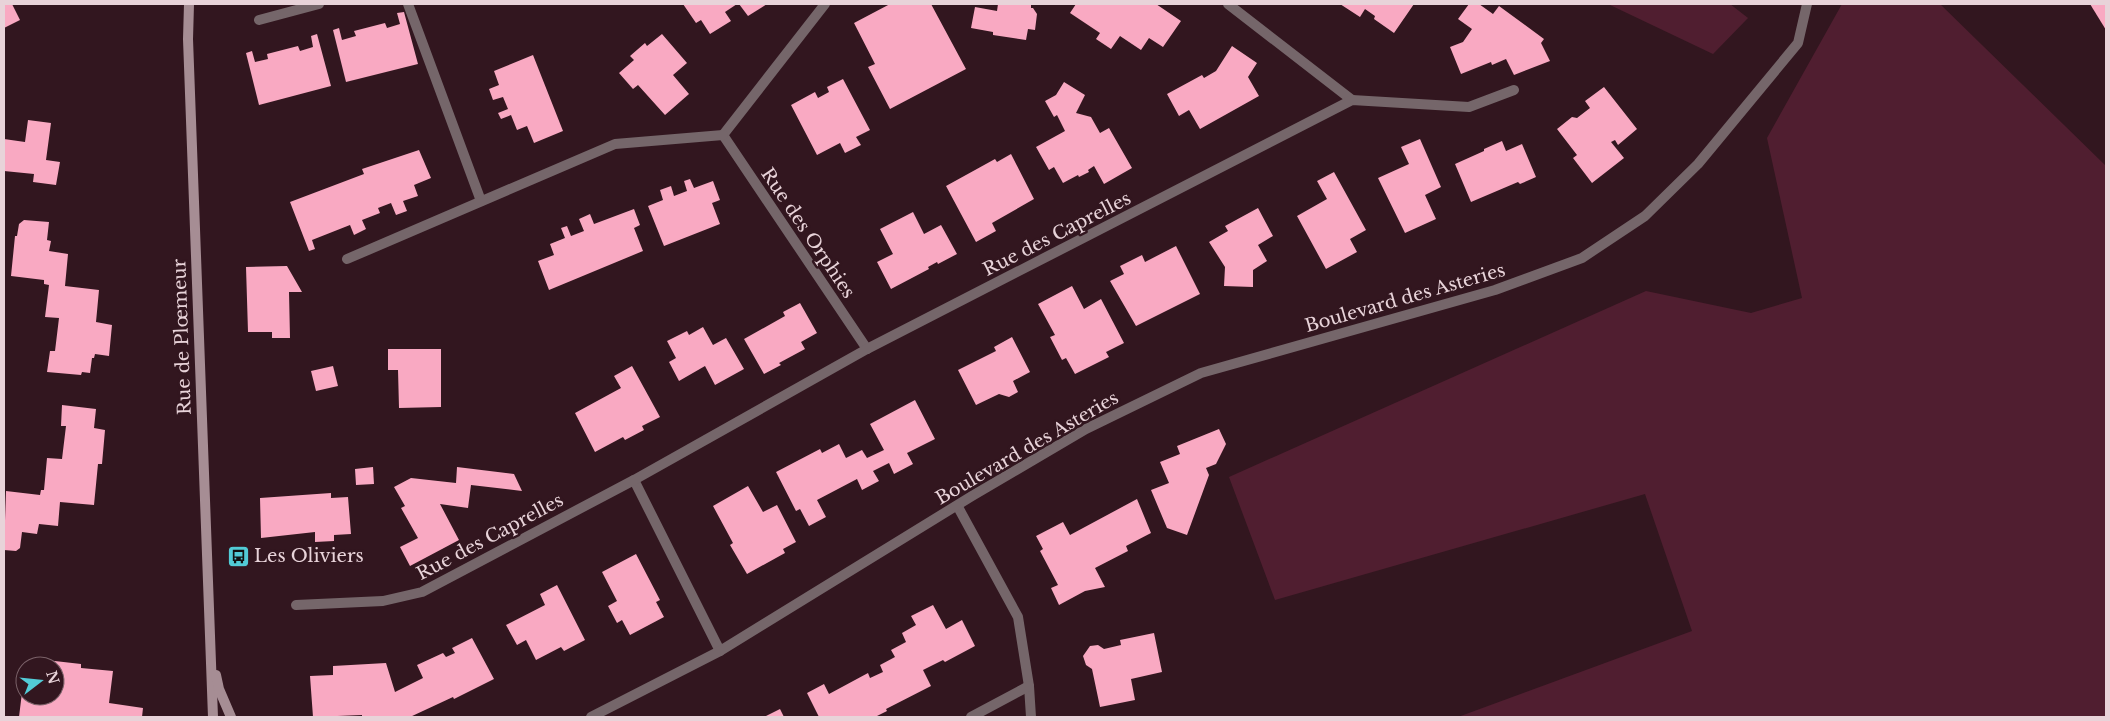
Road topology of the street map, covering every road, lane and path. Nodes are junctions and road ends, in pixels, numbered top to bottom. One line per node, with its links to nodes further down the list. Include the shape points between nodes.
1 (319, 4): 7 (street)
2 (408, 4): 11 (street)
3 (825, 4): 10 (street)
4 (1228, 4): 9 (street)
5 (1807, 4): 15 (street, Boulevard des Asteries, via 1798,43 1698,164 1645,216 1582,258 1495,290 1201,373 1086,429)
6 (186, 7): 18 (main road, Rue de Plœmeur)
7 (259, 20)
8 (1514, 90): 9 (street, via 1469,107)
9 (1352, 100): 13 (street, Rue des Caprelles)
10 (724, 135): 11 (street, via 615,144); 13 (street, Rue des Orphies)
11 (481, 201): 12 (street)
12 (346, 259)
13 (866, 348): 14 (street, Rue des Caprelles)
14 (634, 480): 16 (street, Rue des Caprelles, via 422,592 383,601); 17 (street)
15 (958, 507): 17 (street, Boulevard des Asteries); 19 (street, via 1018,617)
16 (296, 605)
17 (720, 651): 22 (street, Boulevard des Asteries)
18 (212, 660): 20 (main road, Rue de Plœmeur); 21 (main road, Rue de Plœmeur, via 219,689)
19 (1029, 686): 23 (street); 24 (street)
20 (213, 717)
21 (231, 717)
22 (591, 717)
23 (971, 717)
24 (1031, 717)

